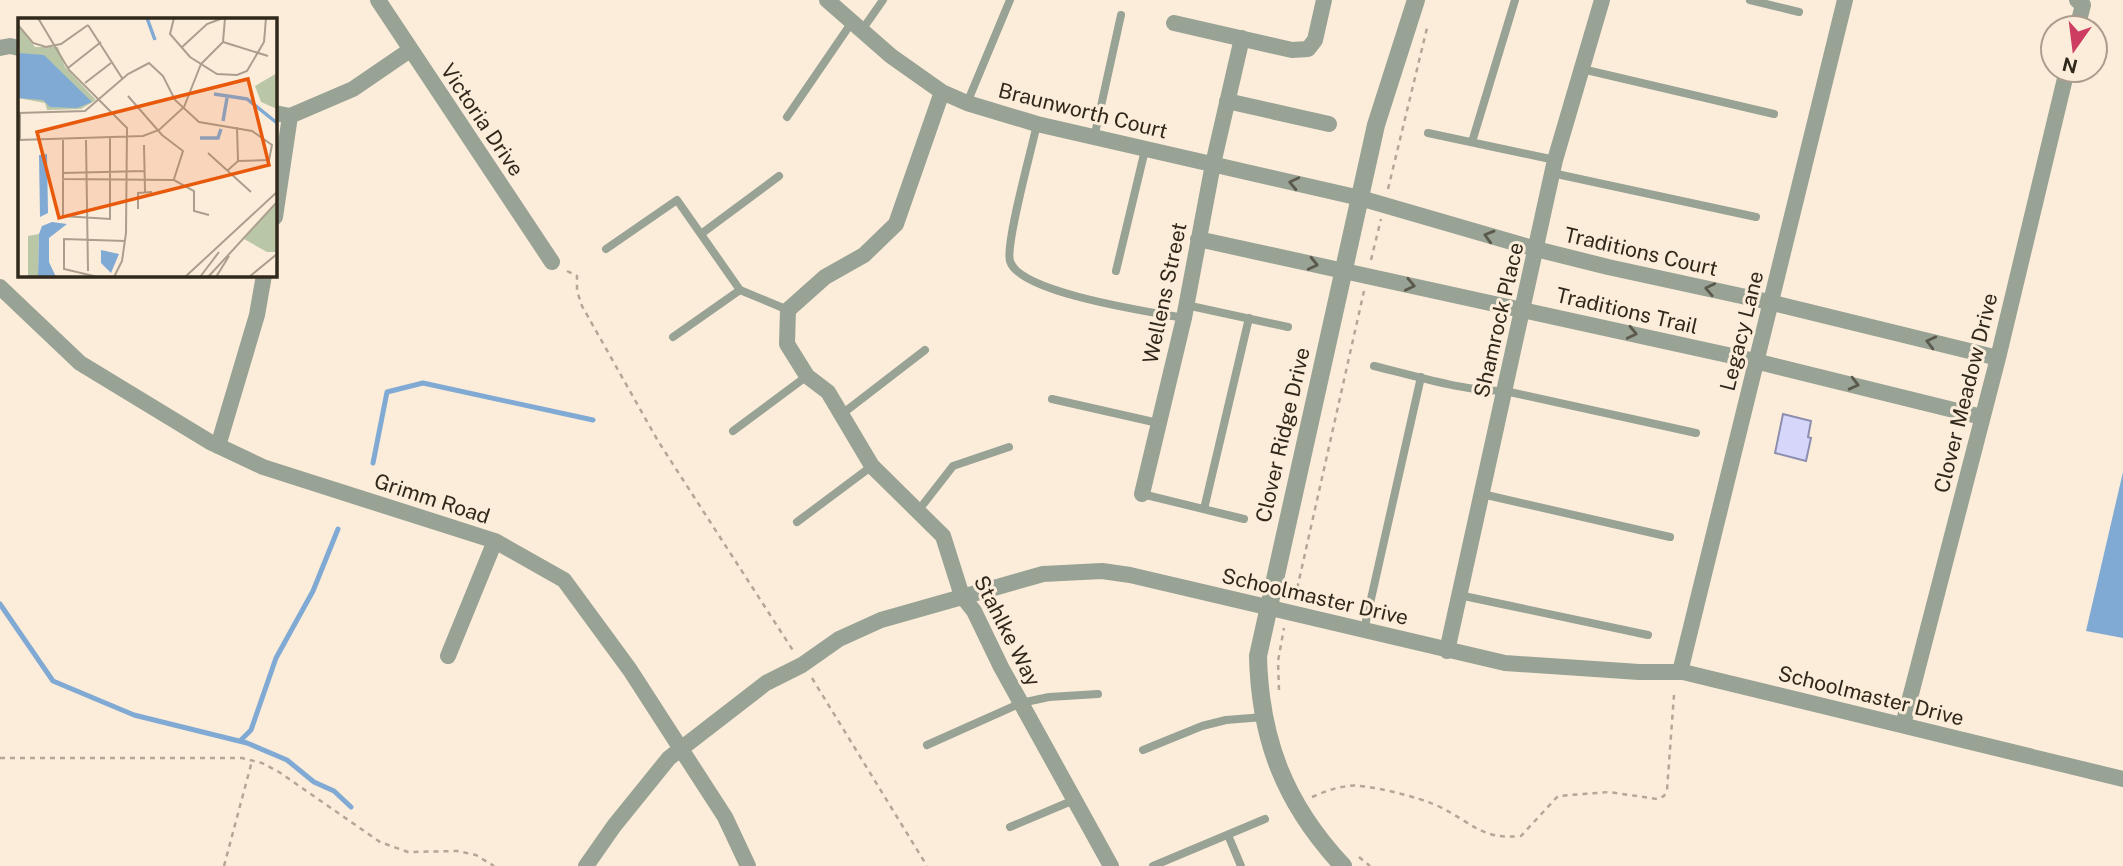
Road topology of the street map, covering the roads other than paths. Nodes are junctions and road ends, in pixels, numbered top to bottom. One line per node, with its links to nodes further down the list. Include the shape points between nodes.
1 (378, 0): 18 (street, Victoria Drive)
2 (827, 0): 14 (street, Braunworth Court)
3 (883, 0): 14 (lane)
4 (1010, 0): 23 (lane)
5 (1324, 0): 15 (street, via 1315,40 1308,49)
6 (1416, 0): 36 (street, Clover Ridge Drive, via 1376,125)
7 (1515, 0): 31 (lane)
8 (1602, 0): 19 (street, Shamrock Place)
9 (1750, 0): 11 (lane)
10 (1845, 0): 49 (street, Legacy Lane)
11 (1799, 12)
12 (1121, 15): 30 (lane)
13 (1174, 23): 15 (street)
14 (857, 26): 21 (street, Braunworth Court); 26 (lane)
15 (1242, 38): 22 (street, Wellens Street)
16 (0, 48): 17 (street)
17 (18, 48)
18 (410, 50): 24 (street, via 353,89); 43 (street, Victoria Drive)
19 (1582, 69): 25 (lane); 34 (street, Shamrock Place)
20 (2064, 84): 57 (street, Clover Meadow Drive)
21 (942, 92): 23 (street, Braunworth Court); 51 (street, via 896,225 864,255 825,277)
22 (1227, 101): 28 (street); 33 (street, Wellens Street)
23 (968, 103): 27 (street, Braunworth Court)
24 (282, 114): 37 (street)
25 (1774, 114)
26 (787, 117)
27 (1037, 124): 30 (street, Braunworth Court); 52 (lane, via 1014,223 1009,259 1015,271 1031,282 1064,292)
28 (1329, 124)
29 (1427, 133): 31 (lane)
30 (1094, 139): 32 (street, Braunworth Court)
31 (1472, 142): 34 (lane)
32 (1145, 149): 33 (street, Braunworth Court); 44 (lane)
33 (1213, 164): 36 (street, Braunworth Court, one-way to 33); 40 (street, Wellens Street)
34 (1553, 167): 38 (lane); 42 (street, Shamrock Place)
35 (779, 176): 39 (lane)
36 (1360, 198): 42 (street, Traditions Court, one-way to 36); 45 (street, Clover Ridge Drive)
37 (276, 202)
38 (1756, 217)
39 (701, 234): 41 (lane, via 677,200); 48 (lane)
40 (1198, 239): 45 (street, one-way to 45); 52 (street, Wellens Street)
41 (606, 249)
42 (1536, 249): 49 (street, Traditions Court, one-way to 42); 50 (street, Shamrock Place)
43 (552, 262)
44 (1116, 271)
45 (1343, 271): 50 (street, Traditions Trail, one-way to 50); 82 (street, Clover Ridge Drive)
46 (264, 276): 69 (street, via 257,315)
47 (0, 287): 69 (street, Grimm Road, via 80,363)
48 (740, 290): 51 (lane); 55 (lane)
49 (1771, 303): 57 (street, Traditions Court, one-way to 49); 58 (street, Legacy Lane)
50 (1523, 309): 58 (street, Traditions Trail, one-way to 58); 62 (street, Shamrock Place)
51 (788, 310): 60 (street, Stahlke Way, via 787,344)
52 (1185, 312): 53 (lane); 66 (street, Wellens Street)
53 (1249, 318): 54 (lane); 74 (lane)
54 (1288, 327)
55 (673, 337)
56 (925, 350): 64 (lane)
57 (1998, 358): 65 (street, Clover Meadow Drive)
58 (1755, 361): 65 (street, Traditions Trail, one-way to 65); 87 (street, Legacy Lane)
59 (1374, 366): 61 (lane)
60 (807, 376): 64 (street, Stahlke Way, via 828,392); 67 (lane)
61 (1421, 377): 62 (lane); 83 (lane)
62 (1505, 391): 68 (lane); 73 (street, Shamrock Place)
63 (1052, 398): 66 (lane)
64 (842, 414): 71 (street, Stahlke Way)
65 (1982, 417): 91 (street, Clover Meadow Drive)
66 (1158, 423): 72 (street, Wellens Street)
67 (733, 431)
68 (1696, 433)
69 (218, 446): 79 (street, Grimm Road, via 263,467)
70 (1009, 447): 75 (lane, via 953,467)
71 (872, 466): 75 (street, Stahlke Way); 77 (lane)
72 (1142, 494): 74 (lane)
73 (1482, 494): 78 (lane); 80 (street, Shamrock Place)
74 (1204, 509): 76 (lane)
75 (917, 511): 81 (street, Stahlke Way, via 943,536)
76 (1244, 519)
77 (797, 522)
78 (1670, 537)
79 (495, 541): 86 (street); 93 (street, Grimm Road, via 564,580)
80 (1459, 595): 84 (lane); 85 (street, Shamrock Place)
81 (962, 596): 82 (street, Schoolmaster Drive, via 1043,574 1102,571); 89 (street, Stahlke Way); 93 (street, Schoolmaster Drive, via 856,630 766,683)
82 (1267, 608): 83 (street, Schoolmaster Drive); 90 (street, Clover Ridge Drive, via 1258,656)
83 (1364, 630): 85 (street, Schoolmaster Drive)
84 (1648, 635)
85 (1447, 651): 87 (street, Schoolmaster Drive, via 1504,663)
86 (448, 656)
87 (1680, 672): 91 (street, Schoolmaster Drive)
88 (1098, 694): 89 (lane)
89 (1021, 703): 92 (lane); 96 (street, Stahlke Way)
90 (1264, 717): 94 (lane, via 1202,726); 100 (street, Clover Ridge Drive, via 1281,778 1299,810 1321,842)
91 (1903, 725): 95 (street, Schoolmaster Drive)
92 (927, 745)
93 (681, 748): 101 (street, Schoolmaster Drive); 102 (street, Grimm Road, via 725,817)
94 (1143, 750)
95 (2123, 779)
96 (1074, 800): 98 (lane); 103 (street, Stahlke Way)
97 (1265, 819): 99 (lane)
98 (1010, 827)
99 (1228, 835): 104 (lane); 105 (lane)
100 (1350, 861)
101 (586, 866)
102 (748, 866)
103 (1111, 866)
104 (1153, 866)
105 (1241, 866)

